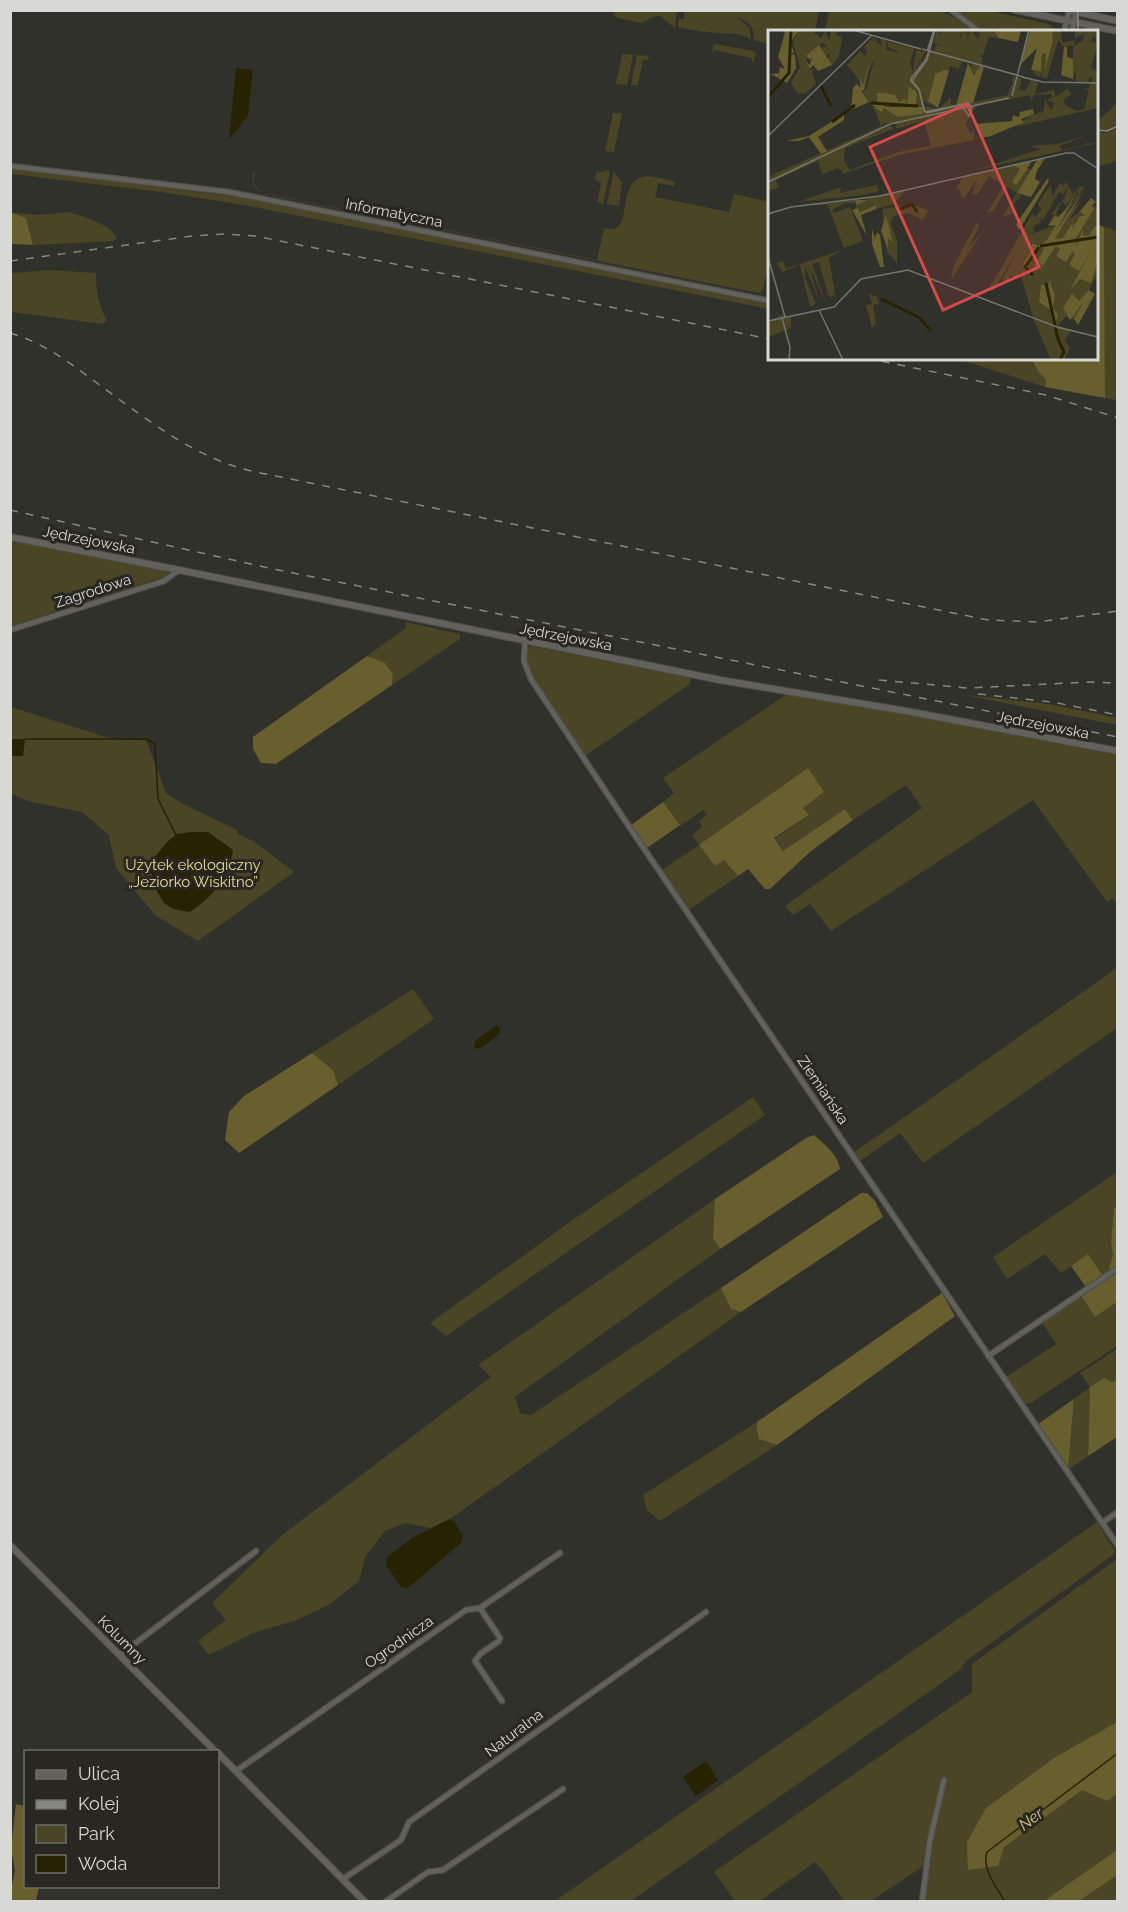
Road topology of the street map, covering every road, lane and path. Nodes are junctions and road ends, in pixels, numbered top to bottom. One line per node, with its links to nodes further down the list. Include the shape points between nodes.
1 (951, 10): 6 (street)
2 (1015, 10): 5 (street)
3 (1071, 11): 4 (street); 5 (street)
4 (1118, 21)
5 (1070, 22): 7 (street); 8 (street); 9 (street)
6 (977, 30)
7 (1065, 30)
8 (1072, 30)
9 (1118, 31)
10 (10, 166): 11 (street, Informatyczna, via 229,192)
11 (768, 301)
12 (10, 537): 13 (street, Jędrzejowska)
13 (179, 570): 14 (street, Zagrodowa, via 164,581); 15 (street, Jędrzejowska)
14 (10, 630)
15 (525, 641): 16 (street, Jędrzejowska); 18 (street, Ziemiańska, via 524,661 529,675)
16 (1118, 751)
17 (1118, 1268): 18 (street)
18 (988, 1356): 20 (street, Ziemiańska)
19 (1118, 1512): 20 (street)
20 (1102, 1523): 22 (street, Ziemiańska)
21 (10, 1545): 27 (street, Kolumny)
22 (1118, 1546)
23 (255, 1551): 27 (street)
24 (560, 1553): 25 (street, Ogrodnicza)
25 (480, 1608): 28 (street, via 500,1638 475,1661); 31 (street, Ogrodnicza, via 466,1610)
26 (706, 1612): 34 (street, Naturalna, via 409,1822 401,1840)
27 (120, 1655): 29 (street, Kolumny)
28 (502, 1701)
29 (215, 1750)
30 (219, 1754): 31 (street, Kolumny)
31 (236, 1771): 34 (street, Kolumny)
32 (944, 1780): 37 (street, via 928,1850)
33 (563, 1789): 36 (street, via 443,1870 428,1872)
34 (343, 1879): 35 (street, Kolumny)
35 (365, 1902)
36 (385, 1902)
37 (922, 1902)

